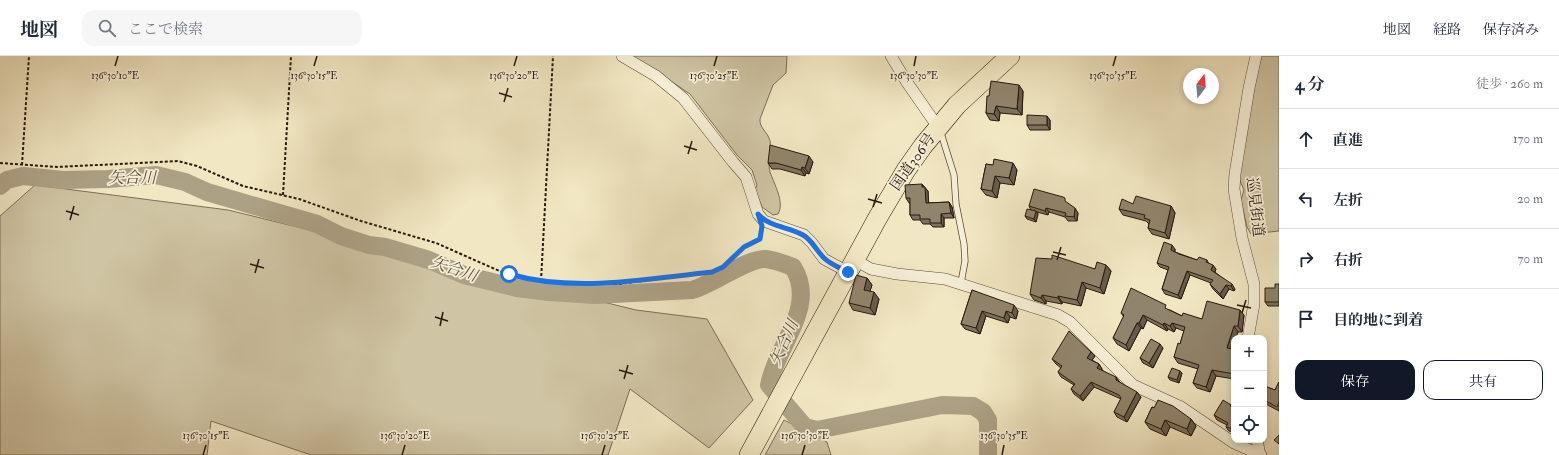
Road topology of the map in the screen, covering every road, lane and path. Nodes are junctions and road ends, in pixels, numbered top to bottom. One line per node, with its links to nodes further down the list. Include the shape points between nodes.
1 (29, 56): 10 (path)
2 (291, 56): 11 (path)
3 (553, 56): 14 (path)
4 (622, 56): 12 (street, via 656,76 683,98 746,177)
5 (891, 56): 8 (street)
6 (1010, 56): 8 (highway, 国道306号, via 970,92)
7 (1256, 56): 16 (street, 巡見街道, via 1234,190 1242,238 1254,284 1254,304)
8 (938, 127): 13 (highway, 国道306号, via 906,170); 15 (lane, via 954,175 956,204 964,244 965,261)
9 (0, 163): 10 (path)
10 (22, 165): 11 (path, via 91,166 178,161 197,166 243,186)
11 (283, 195): 14 (path, via 436,243 509,274)
12 (758, 214): 13 (street, via 764,221 804,235 824,259); 14 (path, via 762,226 760,239 744,247 723,267 712,272 619,284)
13 (851, 266): 15 (street, via 945,279); 18 (highway, 国道306号)
14 (541, 281)
15 (961, 284): 19 (street, via 1065,319 1133,385 1181,407 1234,443)
16 (1249, 335)
17 (1258, 443): 19 (street)
18 (749, 455)
19 (1260, 455)

